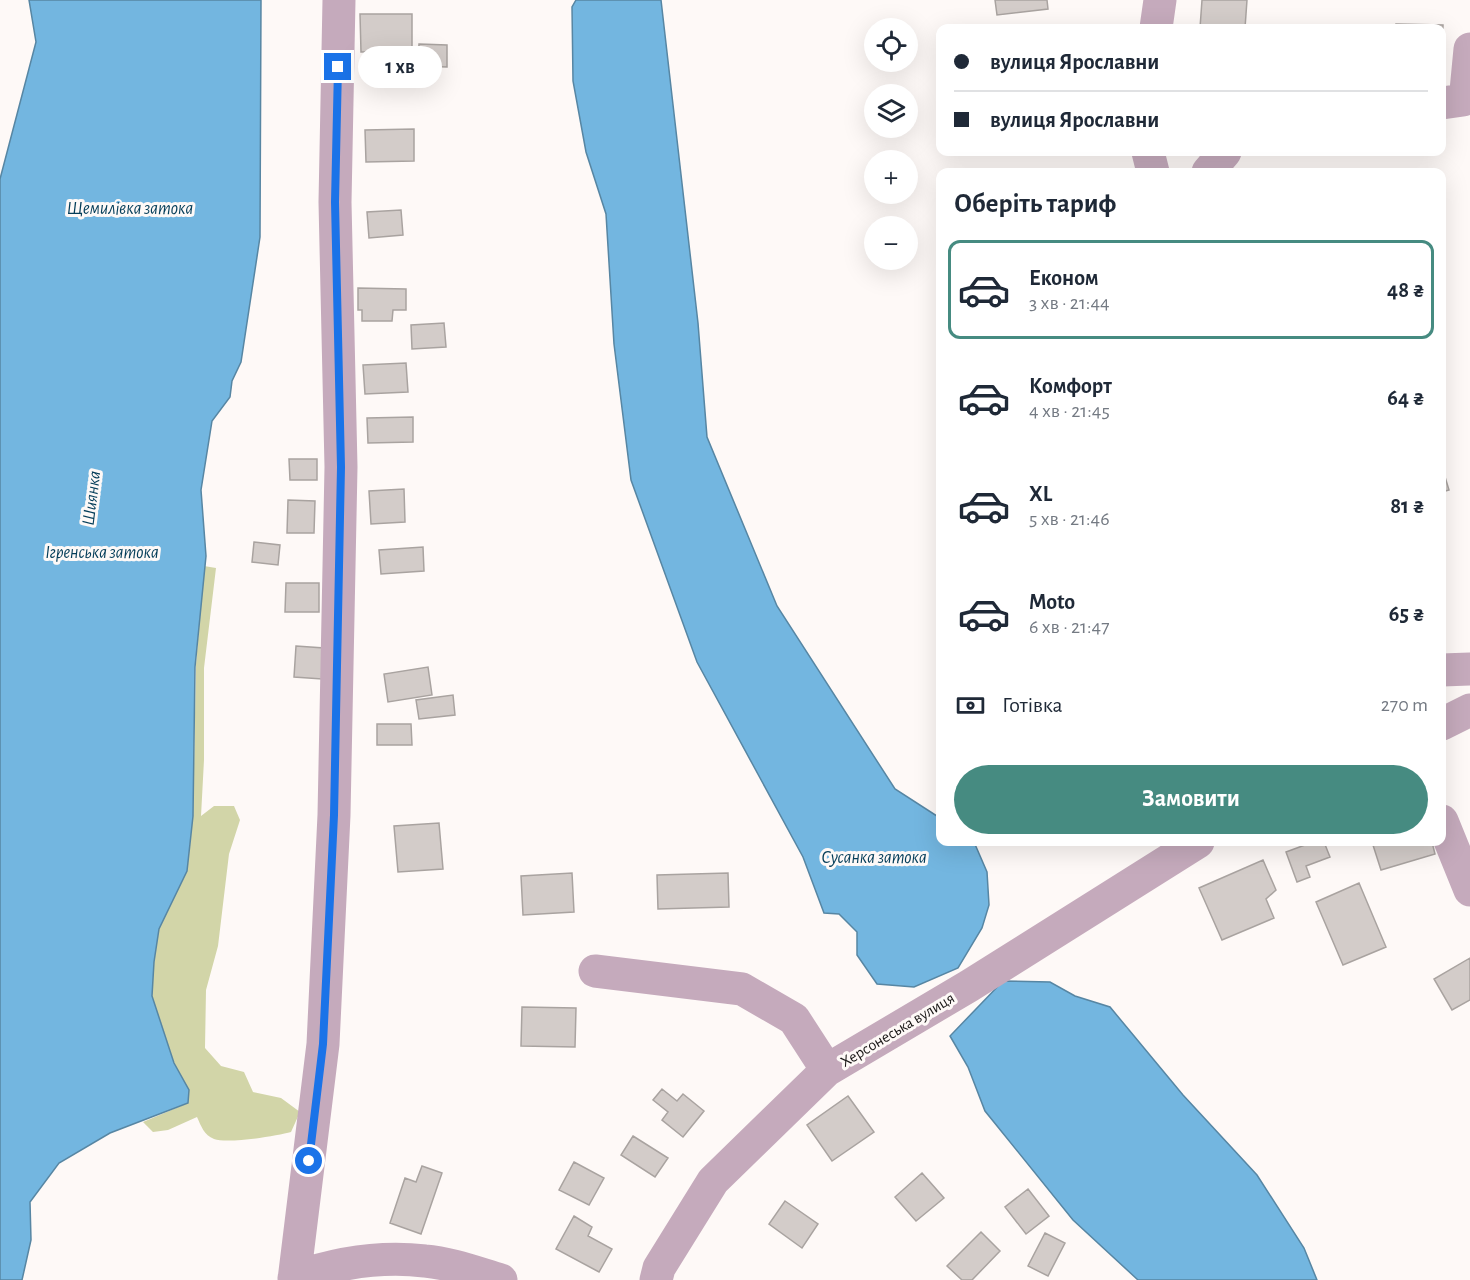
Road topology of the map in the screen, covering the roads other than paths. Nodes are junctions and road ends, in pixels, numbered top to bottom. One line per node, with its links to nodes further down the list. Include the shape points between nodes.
1 (339, 0): 17 (street, via 335,202 341,467 334,815 323,1044)
2 (1160, 0): 3 (street)
3 (1157, 24)
4 (1470, 49): 5 (street, via 1463,100)
5 (1446, 102)
6 (1222, 156): 7 (street)
7 (1211, 168)
8 (1470, 669): 9 (street)
9 (1446, 670)
10 (1470, 710): 11 (street)
11 (1446, 722)
12 (1446, 831): 14 (street)
13 (1192, 846): 16 (street, Херсонеська вулиця)
14 (1470, 890)
15 (595, 971): 16 (street, via 742,989 794,1019)
16 (827, 1070): 19 (street, Херсонеська вулиця, via 713,1181 659,1268)
17 (294, 1279): 18 (street, via 330,1265 425,1261)
18 (501, 1280)
19 (656, 1280)

